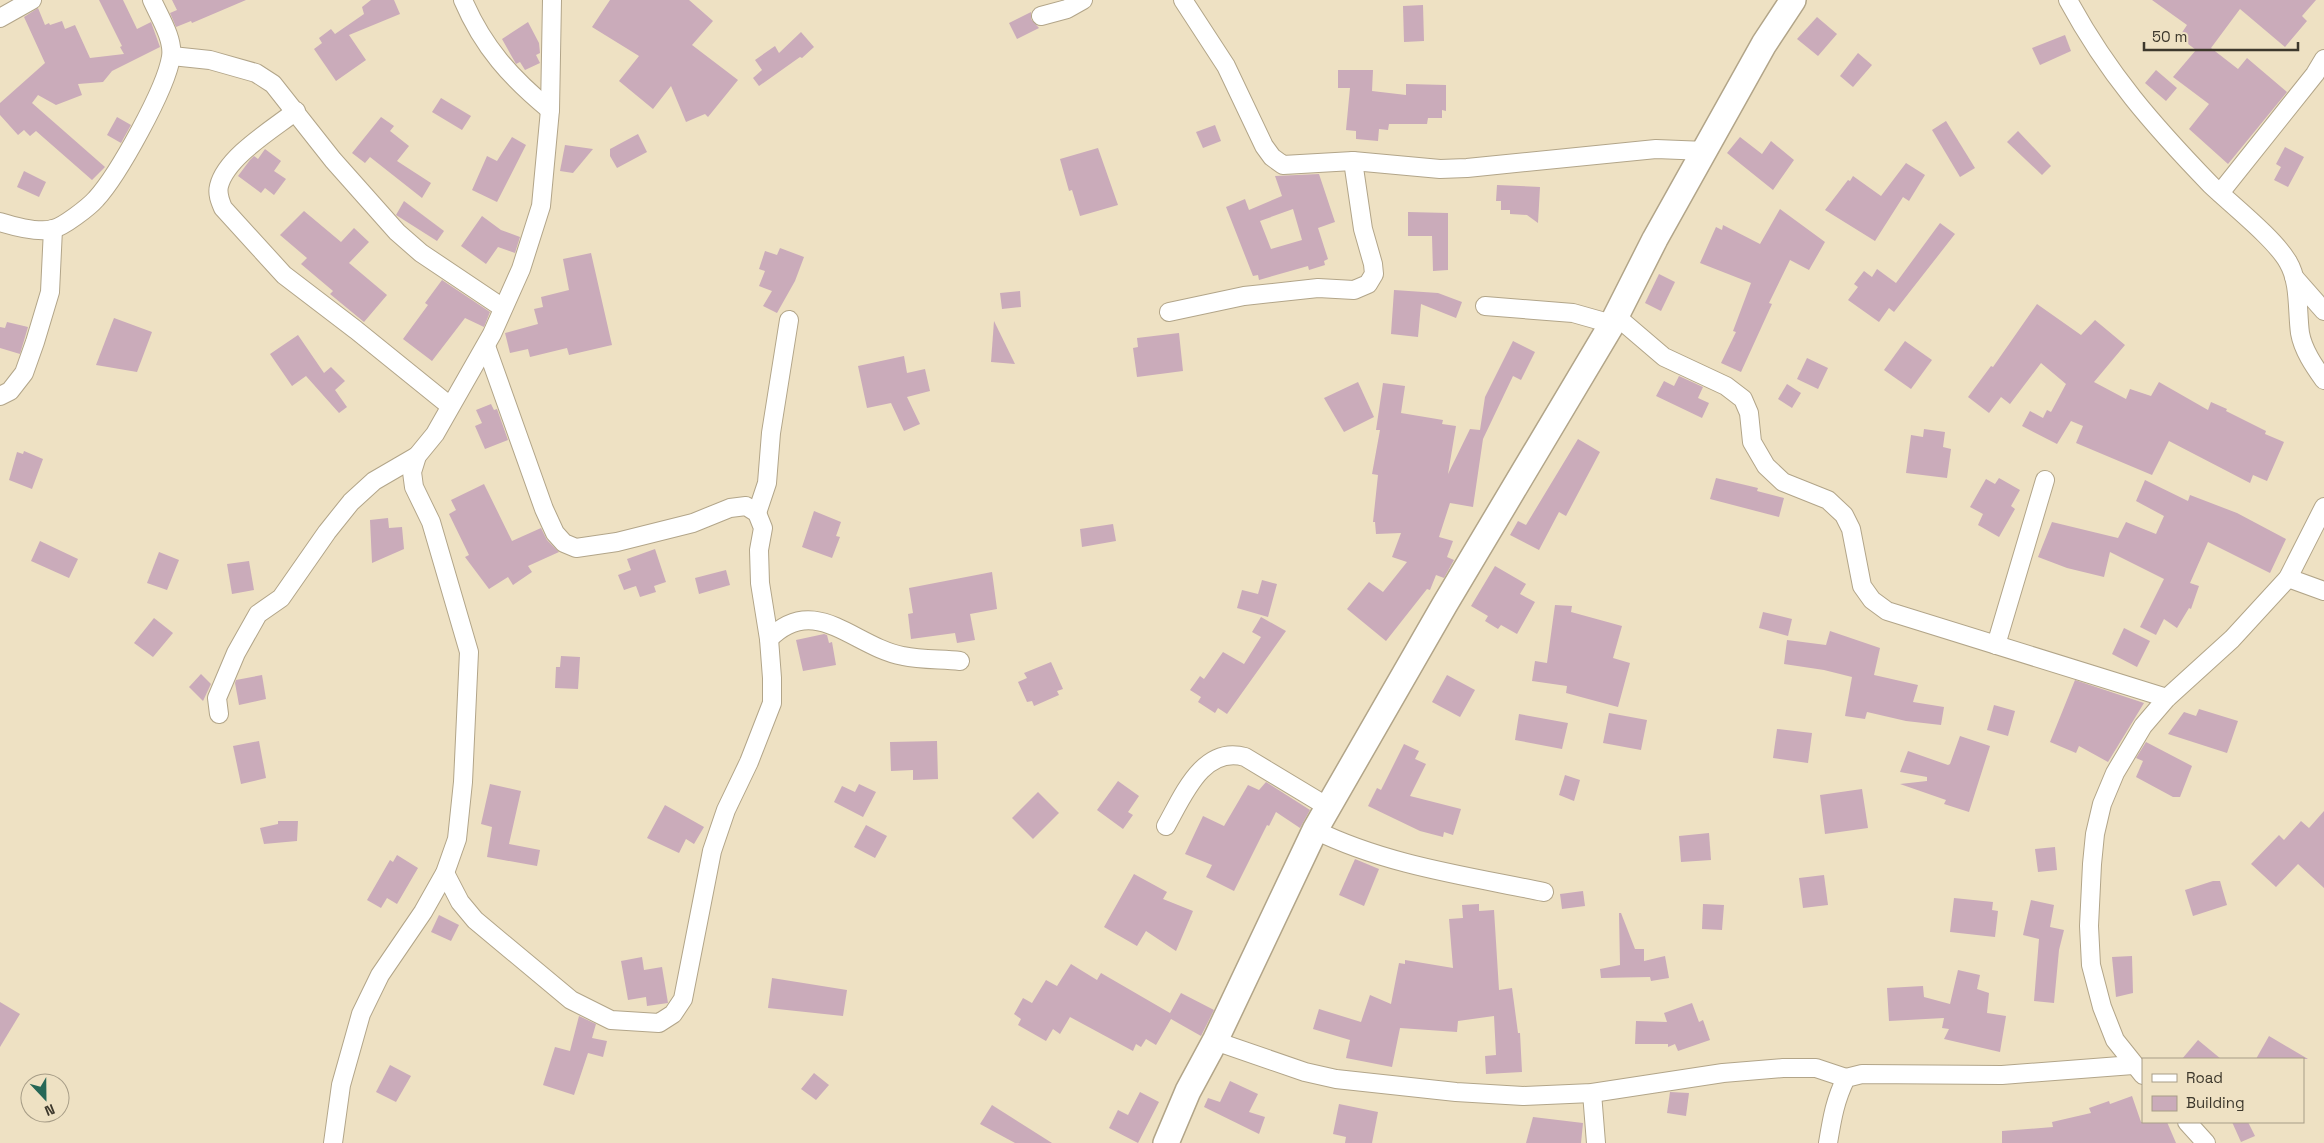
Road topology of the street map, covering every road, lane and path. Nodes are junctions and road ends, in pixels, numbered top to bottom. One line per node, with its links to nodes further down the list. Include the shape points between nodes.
1 (32, 0): 10 (street)
2 (152, 0): 11 (street, via 167,34)
3 (463, 0): 13 (street, via 473,22 500,62 520,86)
4 (552, 0): 13 (street)
5 (1084, 0): 9 (street)
6 (1183, 0): 16 (street, via 1226,66 1272,157 1282,165)
7 (1793, 0): 15 (street, via 1764,44)
8 (2070, 1): 17 (street, via 2116,78 2177,150)
9 (1041, 16)
10 (0, 18)
11 (172, 56): 14 (street, via 210,60 256,73 273,84); 19 (street, via 160,89 120,164 96,199)
12 (2324, 59): 17 (street)
13 (550, 110): 22 (street, via 540,206 520,269)
14 (296, 111): 22 (street, via 333,160 397,232 421,253); 30 (street, via 236,157 219,185 218,196 223,208 284,275)
15 (1706, 151): 16 (street, via 1656,149 1512,166 1440,169); 26 (street)
16 (1353, 161): 24 (street, via 1363,229 1374,274 1368,284 1354,290 1301,289 1244,296)
17 (2220, 193): 20 (street, via 2276,247 2288,262)
18 (0, 222): 19 (street, via 18,228)
19 (53, 229): 29 (street, via 50,292 35,342 24,373 10,391)
20 (2294, 277): 23 (street); 28 (street, via 2301,335 2311,361)
21 (1484, 306): 26 (street, via 1573,313)
22 (503, 308): 27 (street)
23 (2324, 311)
24 (1169, 312)
25 (789, 320): 34 (street, via 766,483)
26 (1614, 320): 38 (street, via 1664,357 1726,386 1743,399 1749,413 1752,442 1766,466 1783,482 1828,500 1844,515 1851,529 1862,586 1872,600 1887,611); 42 (street)
27 (486, 346): 30 (street); 34 (street, via 544,509 555,533 564,542 576,548 593,547 693,523 730,508 746,506)
28 (2324, 380)
29 (0, 396)
30 (450, 406): 31 (street, via 435,434)
31 (417, 456): 41 (street, via 374,481 351,502 281,598 258,614 240,645 217,698); 45 (street, via 412,472 414,487 431,522 469,652 457,839)
32 (2046, 480): 38 (street)
33 (2324, 507): 35 (street)
34 (757, 513): 37 (street, via 763,528 759,550 760,583)
35 (2288, 578): 36 (street); 40 (street, via 2232,639)
36 (2324, 591)
37 (769, 639): 39 (street, via 788,622 801,619 825,623 902,656); 45 (street, via 772,703 712,851 683,999 673,1014 659,1023 611,1020 571,1000 475,920 460,902)
38 (1996, 645): 40 (street)
39 (960, 661)
40 (2167, 698): 48 (street, via 2143,726 2115,774 2102,804 2094,842 2089,926 2091,965 2115,1040)
41 (219, 714)
42 (1328, 807): 43 (street, via 1245,757 1234,754 1218,757 1195,777); 44 (street)
43 (1166, 826)
44 (1315, 830): 46 (street, via 1346,845 1393,858); 47 (street)
45 (445, 873): 52 (street, via 423,912 380,974 361,1014 341,1085)
46 (1544, 892)
47 (1215, 1041): 50 (street, via 1304,1072 1336,1079 1523,1096); 53 (street, via 1188,1091)
48 (2138, 1070): 49 (street, via 2002,1075 1862,1074)
49 (1846, 1078): 50 (street, via 1816,1068 1783,1068 1723,1073); 55 (street, via 1834,1105)
50 (1592, 1093): 54 (street)
51 (2188, 1123): 56 (street)
52 (333, 1143)
53 (1166, 1143)
54 (1596, 1143)
55 (1828, 1143)
56 (2206, 1143)

